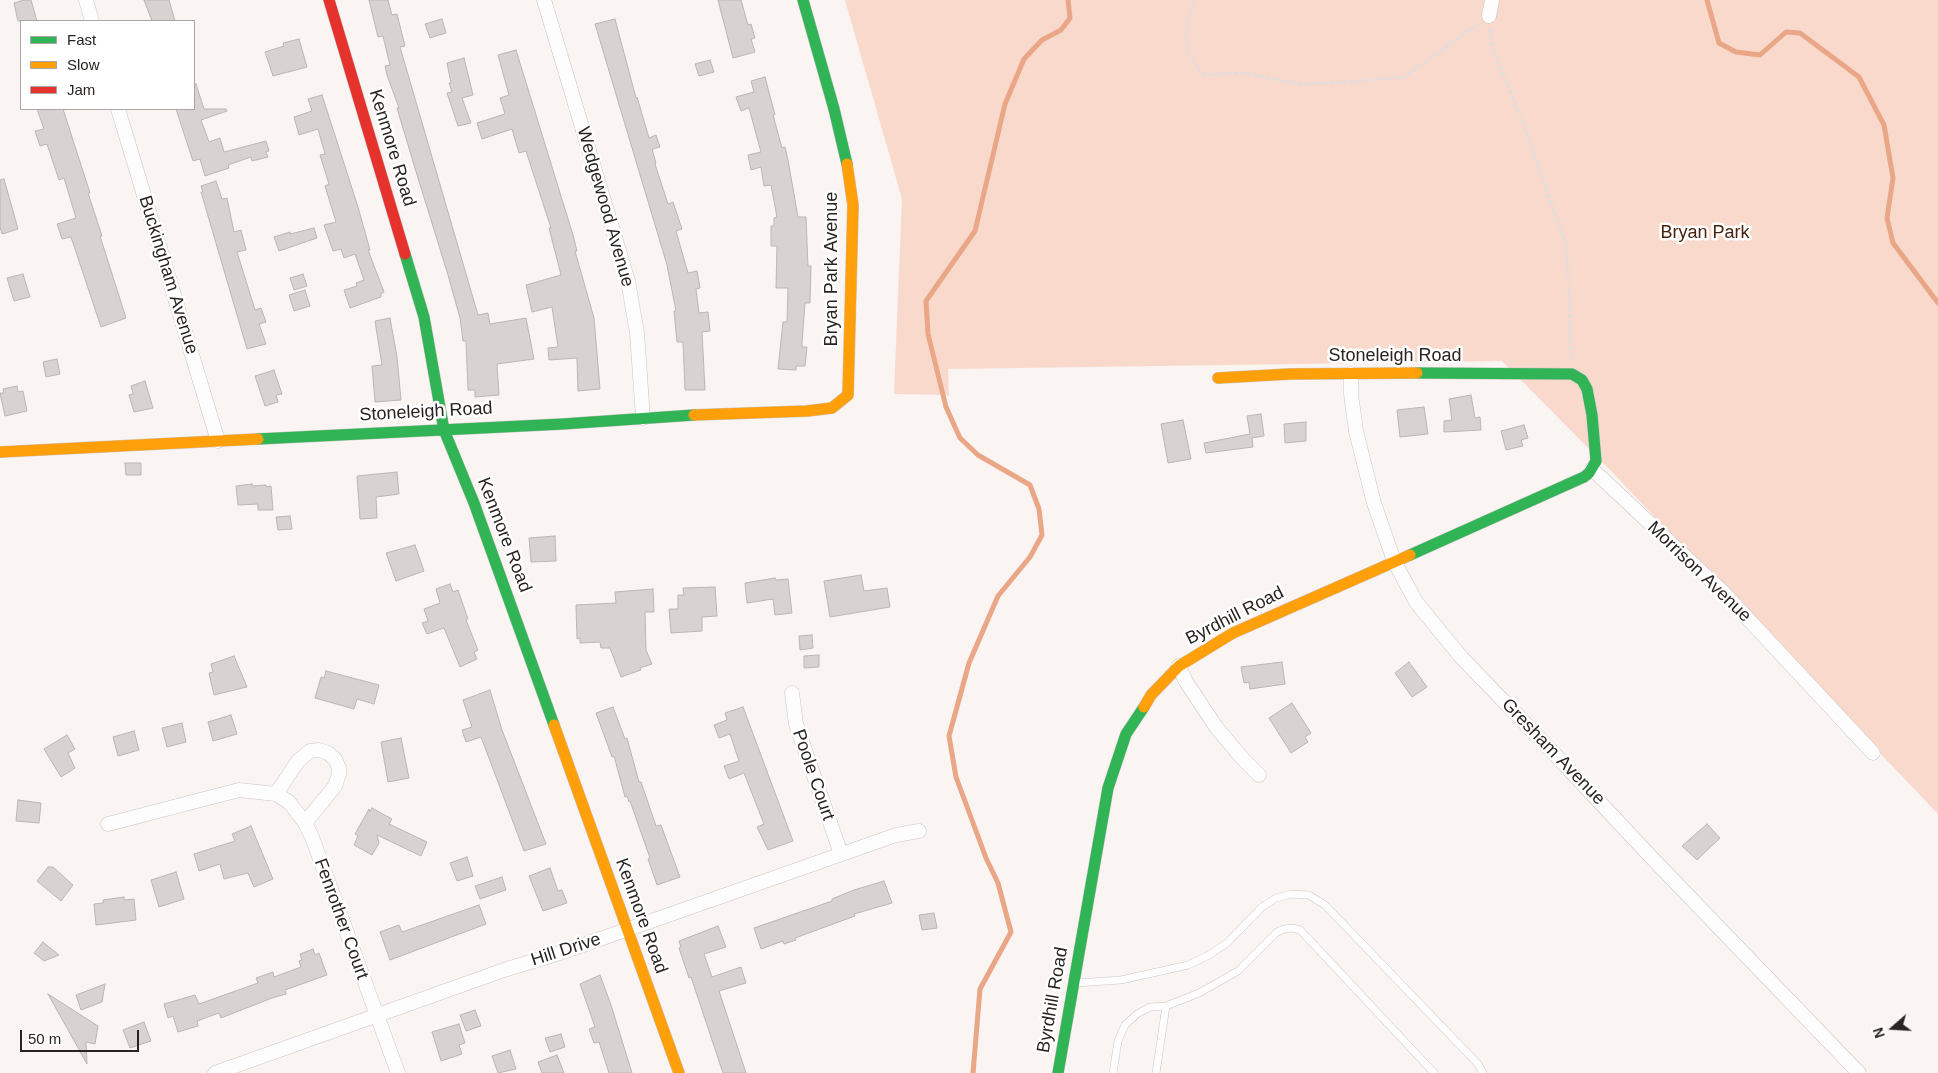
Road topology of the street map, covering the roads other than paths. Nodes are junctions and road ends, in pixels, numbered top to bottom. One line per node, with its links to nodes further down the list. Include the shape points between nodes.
1 (86, 0): 7 (street)
2 (329, 0): 13 (street, Kenmore Road, via 424,317)
3 (544, 0): 12 (street, Wedgewood Avenue, via 628,280 637,333)
4 (803, 0): 11 (street, Bryan Park Avenue, via 834,109 853,205)
5 (1492, 0): 6 (street)
6 (1489, 16)
7 (92, 20)
8 (118, 110): 14 (street, Buckingham Avenue)
9 (1351, 374): 10 (street, Stoneleigh Road); 16 (street, Stoneleigh Road, via 1572,374 1582,380 1587,389 1596,461); 17 (street, Gresham Avenue, via 1356,431 1374,503)
10 (1218, 378)
11 (848, 395): 12 (street, Stoneleigh Road, via 832,408 807,411)
12 (643, 418): 13 (street, Stoneleigh Road)
13 (444, 430): 14 (street, Stoneleigh Road); 27 (street, Kenmore Road, via 484,529)
14 (218, 441): 15 (street, Stoneleigh Road)
15 (0, 452)
16 (1592, 469): 17 (street, Byrdhill Road, via 1584,477 1548,494); 20 (street, Morrison Avenue, via 1723,592)
17 (1394, 561): 18 (street, Byrdhill Road, via 1242,629); 39 (street, Gresham Avenue, via 1416,602 1461,657)
18 (1179, 666): 21 (street, via 1216,727); 28 (street, Byrdhill Road, via 1143,706 1126,734 1116,761 1100,824)
19 (792, 694): 26 (street, Poole Court, via 796,724)
20 (1873, 753)
21 (1259, 775)
22 (276, 794): 23 (street, Fenrother Court, via 289,802); 23 (street, via 298,761 310,751 319,750 335,759 339,768 335,786); 24 (street, via 231,791)
23 (305, 822): 30 (street, Fenrother Court)
24 (108, 824)
25 (919, 831): 26 (street, Hill Drive, via 896,834)
26 (841, 854): 27 (street, Hill Drive)
27 (627, 929): 30 (street, Hill Drive); 33 (street, Kenmore Road)
28 (1073, 983): 34 (street, Byrdhill Road); 38 (lane, via 1121,980 1188,965 1227,943 1262,907 1276,898 1291,894 1309,895 1325,905 1478,1064)
29 (1166, 1006): 35 (lane, via 1150,1007 1125,1025 1118,1041); 36 (lane); 37 (lane, via 1199,993 1238,971 1277,932 1292,928 1300,930)
30 (376, 1015): 31 (street, Hill Drive); 32 (street, Fenrother Court)
31 (215, 1073)
32 (398, 1073)
33 (678, 1073)
34 (1058, 1073)
35 (1114, 1073)
36 (1156, 1073)
37 (1434, 1073)
38 (1483, 1073)
39 (1859, 1073)

